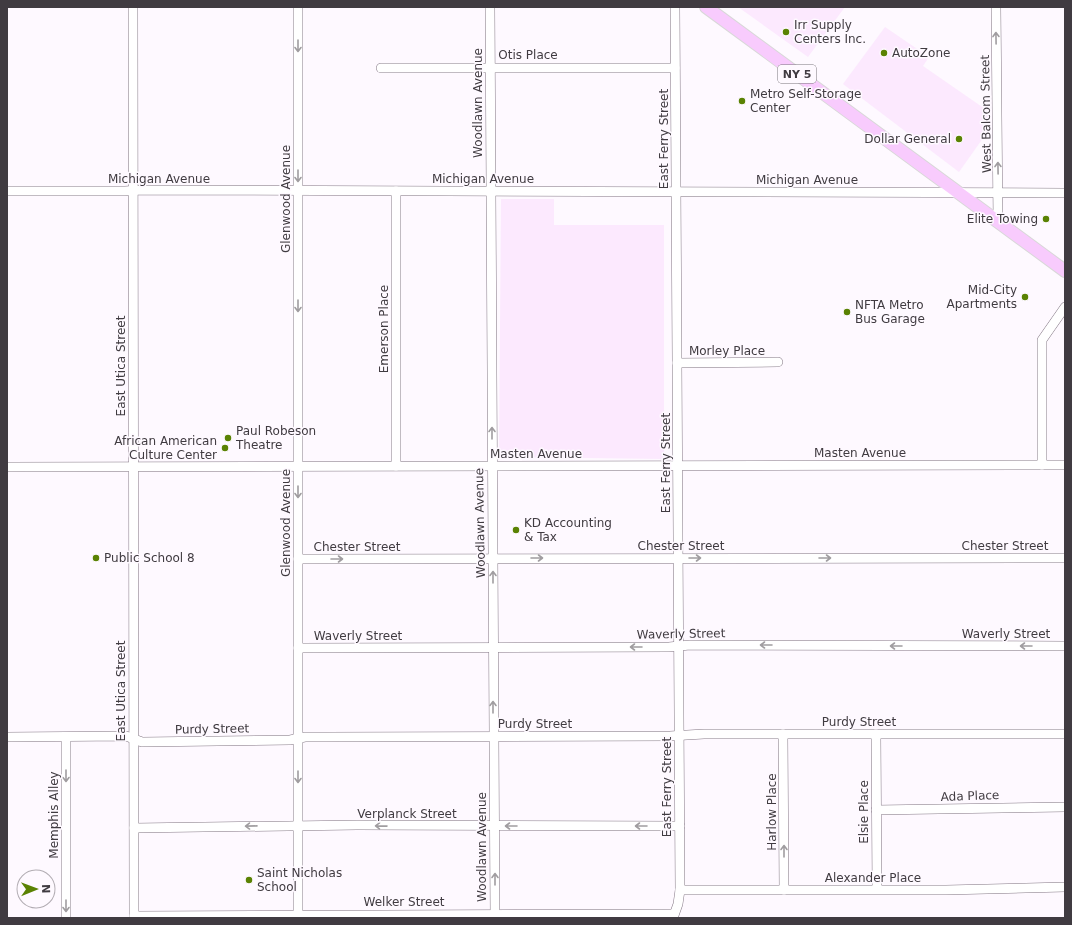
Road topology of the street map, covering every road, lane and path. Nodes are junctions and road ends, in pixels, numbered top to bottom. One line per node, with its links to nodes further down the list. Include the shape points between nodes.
1 (133, 7): 11 (street, East Utica Street)
2 (298, 7): 12 (street, Glenwood Avenue, one-way to 12)
3 (490, 7): 7 (street, Woodlawn Avenue)
4 (675, 7): 9 (street, East Ferry Street)
5 (706, 7): 16 (main road, NY 5)
6 (996, 7): 18 (street, West Balcom Street, one-way to 6)
7 (490, 67): 8 (street, Otis Place); 9 (street, Otis Place); 14 (street, Woodlawn Avenue)
8 (381, 68)
9 (675, 68): 15 (street, East Ferry Street)
10 (7, 191): 11 (street, Michigan Avenue)
11 (134, 191): 12 (street, Michigan Avenue); 31 (street, East Utica Street)
12 (298, 191): 13 (street, Michigan Avenue); 26 (street, Glenwood Avenue, one-way to 26)
13 (396, 191): 14 (street, Michigan Avenue); 27 (street, Emerson Place)
14 (491, 191): 15 (street, Michigan Avenue); 28 (street, Woodlawn Avenue, one-way to 14)
15 (676, 192): 16 (street, Michigan Avenue); 23 (street, East Ferry Street)
16 (959, 192): 18 (street, Michigan Avenue); 19 (main road, NY 5)
17 (1065, 193): 18 (street, Michigan Avenue)
18 (998, 194): 19 (street, West Balcom Street)
19 (998, 221): 20 (main road, NY 5)
20 (1065, 271)
21 (1065, 307): 24 (street, via 1042,340)
22 (778, 362): 23 (street, Morley Place)
23 (677, 363): 29 (street, East Ferry Street)
24 (1042, 465): 25 (street, Masten Avenue); 29 (street, Masten Avenue)
25 (1065, 465)
26 (298, 466): 27 (street, Masten Avenue); 31 (street, Masten Avenue); 34 (street, Glenwood Avenue, one-way to 34)
27 (396, 466): 28 (street, Masten Avenue)
28 (492, 466): 29 (street, Masten Avenue); 35 (street, Woodlawn Avenue)
29 (678, 466): 32 (street, East Ferry Street)
30 (7, 467): 31 (street, Masten Avenue)
31 (133, 467): 48 (street, East Utica Street)
32 (678, 558): 33 (street, Chester Street, one-way to 33); 35 (street, Chester Street, one-way to 32); 37 (street, East Ferry Street)
33 (1065, 558)
34 (298, 559): 35 (street, Chester Street, one-way to 35); 38 (street, Glenwood Avenue)
35 (493, 559): 39 (street, Woodlawn Avenue, one-way to 35)
36 (1065, 646): 37 (street, Waverly Street, one-way to 37)
37 (679, 647): 39 (street, Waverly Street, one-way to 39); 43 (street, East Ferry Street)
38 (298, 648): 39 (street, Waverly Street); 47 (street, Glenwood Avenue)
39 (493, 648): 44 (street, Woodlawn Avenue, one-way to 39)
40 (783, 734): 41 (street, Purdy Street); 43 (street, Purdy Street); 58 (street, Harlow Place, one-way to 40)
41 (876, 734): 42 (street, Purdy Street); 50 (street, Elsie Place)
42 (1065, 734)
43 (679, 735): 44 (street, Purdy Street); 53 (street, East Ferry Street)
44 (494, 736): 47 (street, Purdy Street); 52 (street, Woodlawn Avenue)
45 (7, 737): 46 (street, Purdy Street)
46 (66, 737): 48 (street, Purdy Street, via 126,736); 63 (street, Memphis Alley, one-way to 63)
47 (298, 738): 48 (street, Purdy Street, via 142,742); 51 (street, Glenwood Avenue, one-way to 51)
48 (133, 739): 54 (street, East Utica Street)
49 (1065, 807): 50 (street, Ada Place)
50 (876, 810): 56 (street, Elsie Place)
51 (298, 826): 52 (street, Verplanck Street, one-way to 51); 54 (street, Verplanck Street, one-way to 54); 62 (street, Glenwood Avenue)
52 (494, 826): 53 (street, Verplanck Street, one-way to 52); 59 (street, Woodlawn Avenue, one-way to 52)
53 (680, 826): 57 (street, East Ferry Street)
54 (134, 828): 61 (street, East Utica Street)
55 (1065, 888): 56 (street, Alexander Place)
56 (876, 889): 58 (street, Alexander Place)
57 (680, 890): 58 (street, Alexander Place); 60 (street, East Ferry Street)
58 (784, 890)
59 (495, 916): 60 (street, Welker Street); 62 (street, Welker Street)
60 (674, 916)
61 (134, 917): 62 (street, Welker Street)
62 (298, 917)
63 (66, 918)

